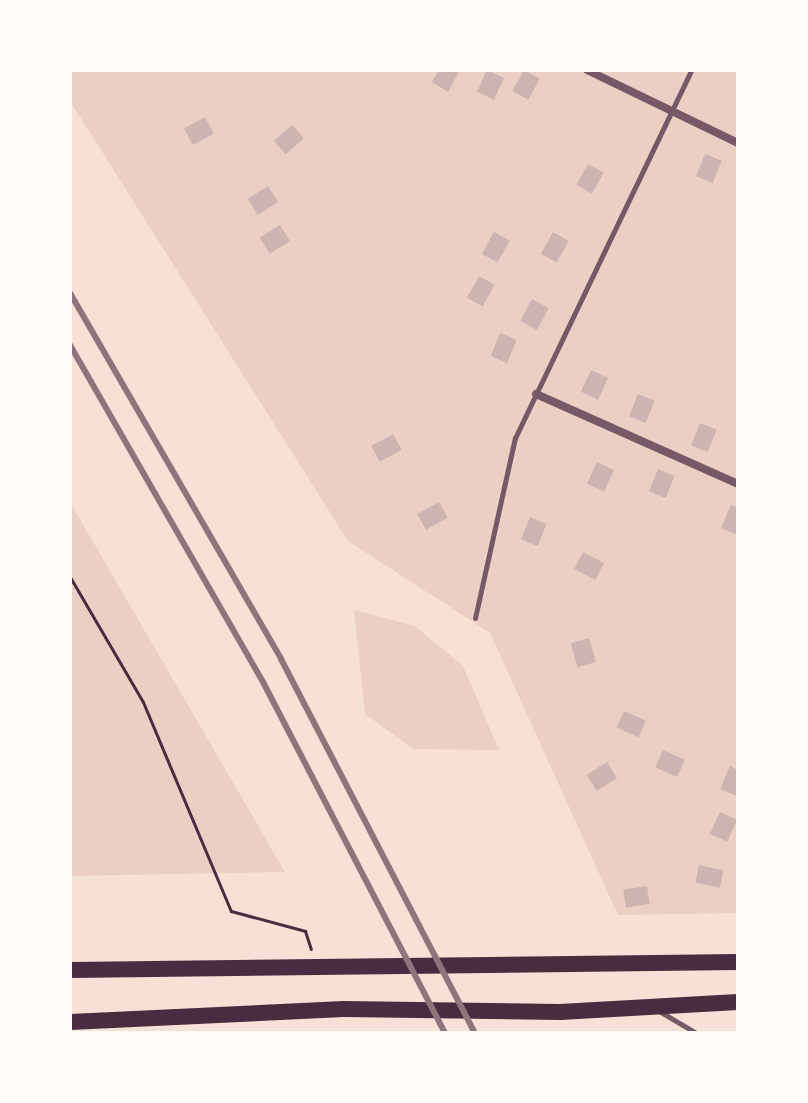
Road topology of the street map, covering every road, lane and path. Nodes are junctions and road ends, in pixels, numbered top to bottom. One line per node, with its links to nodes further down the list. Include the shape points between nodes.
1 (587, 70): 3 (street)
2 (691, 70): 3 (lane)
3 (672, 113): 4 (street); 5 (lane)
4 (738, 143)
5 (536, 394): 6 (street); 8 (lane, via 515,438)
6 (738, 484)
7 (70, 577): 10 (path, via 143,702 231,911 305,931)
8 (475, 618)
9 (738, 962): 10 (highway)
10 (313, 968): 11 (highway)
11 (70, 970)
12 (738, 1002): 13 (highway)
13 (647, 1005): 14 (highway, via 560,1012 344,1009); 15 (lane)
14 (70, 1022)
15 (696, 1033)

